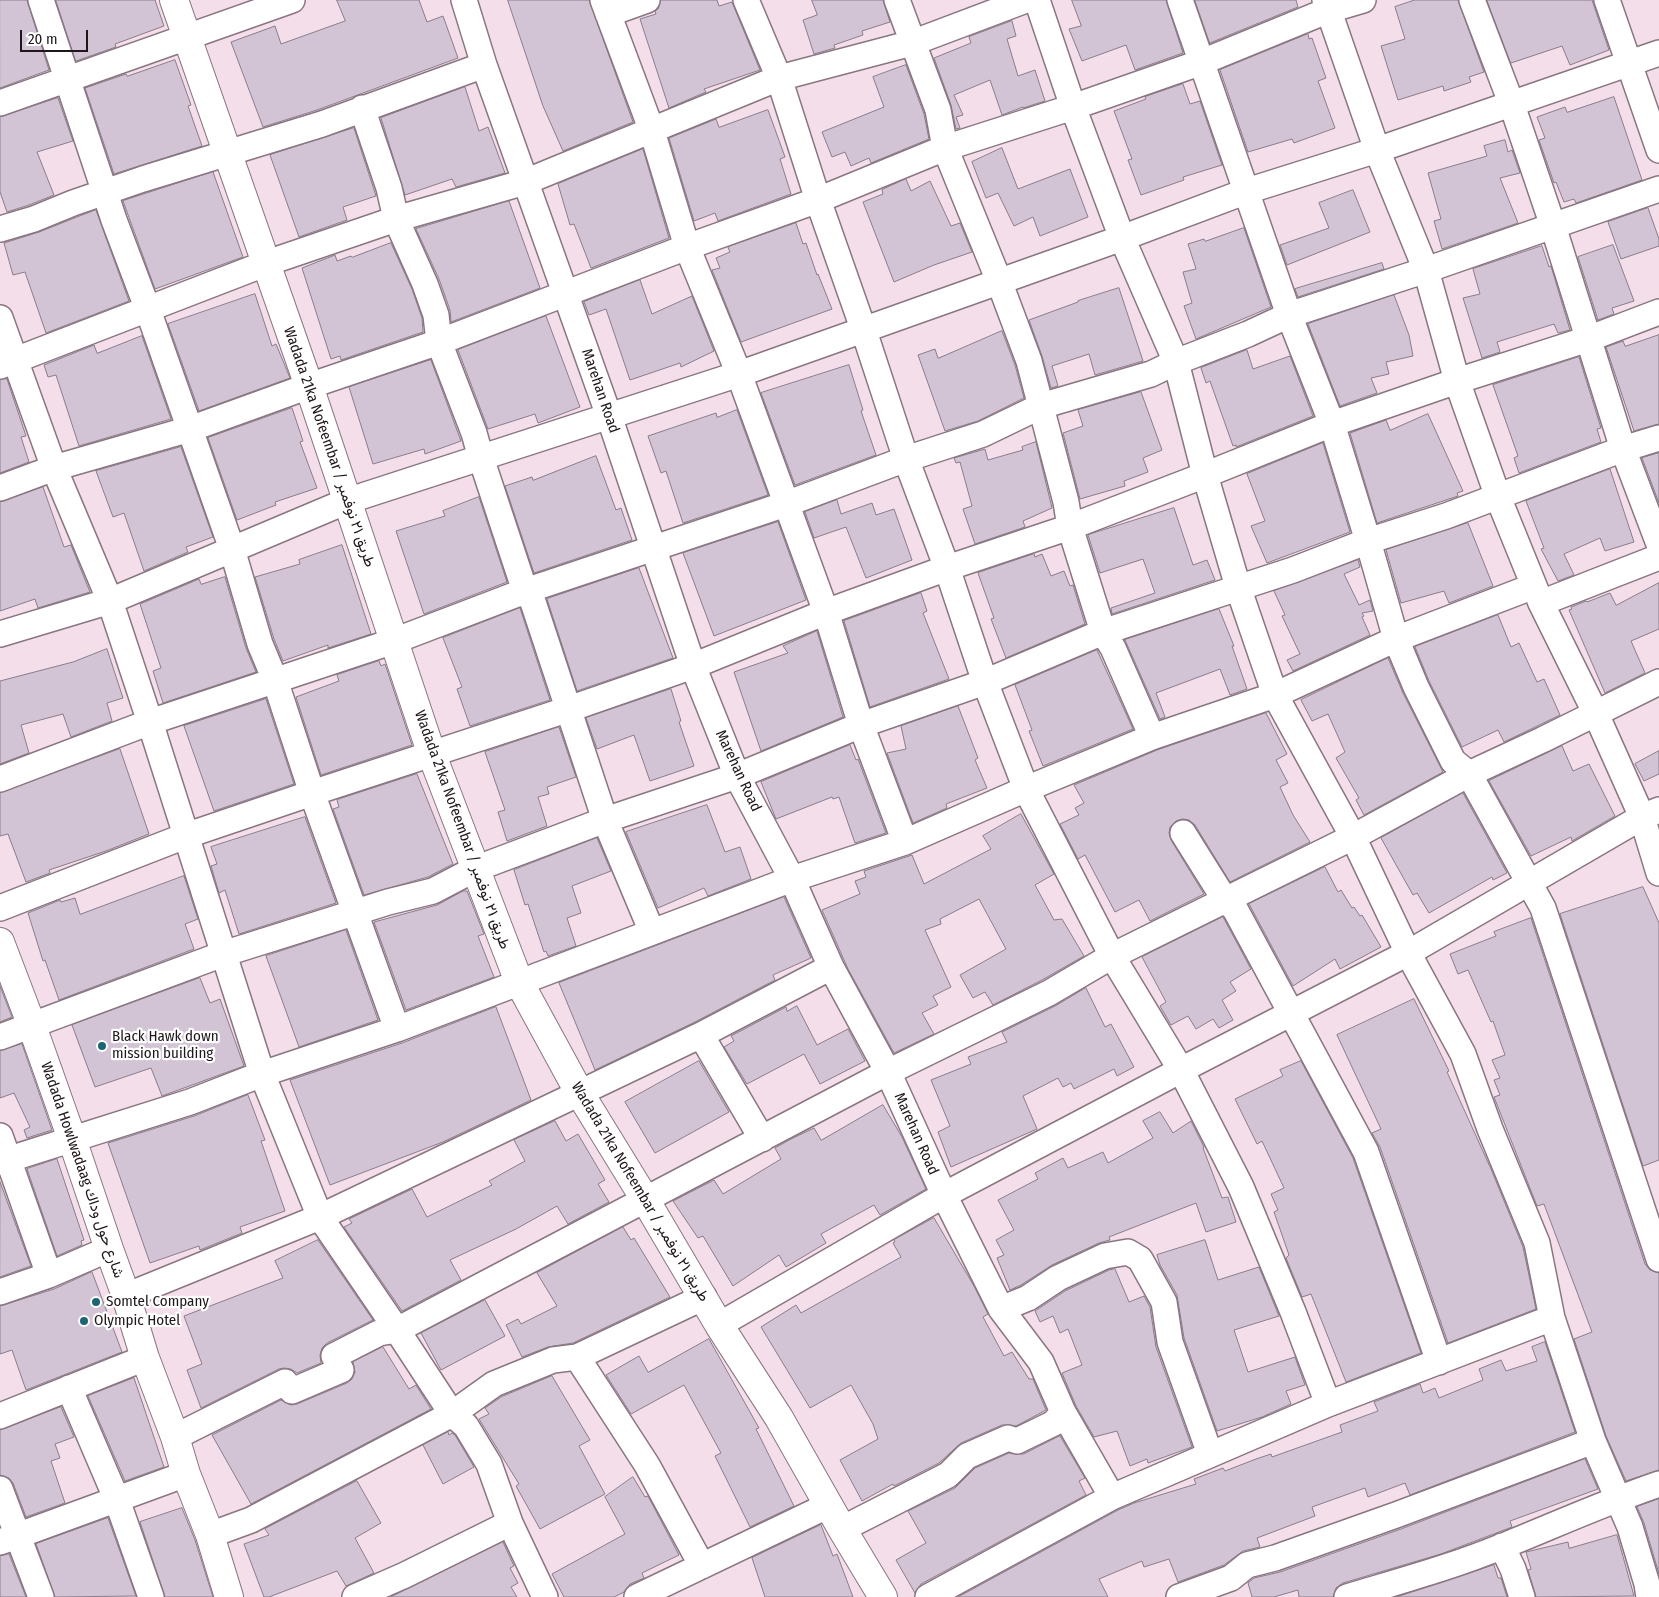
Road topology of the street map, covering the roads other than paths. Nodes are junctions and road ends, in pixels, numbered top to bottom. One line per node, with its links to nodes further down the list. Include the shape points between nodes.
1 (41, 0): 23 (street)
2 (174, 0): 16 (street, Wadada 21ka Nofeembar / طريق ٢١ نوفمبر)
3 (292, 0): 16 (street)
4 (464, 0): 21 (street, Marehan Road)
5 (647, 0): 15 (street)
6 (746, 0): 22 (street)
7 (897, 0): 17 (street)
8 (1026, 0): 17 (street)
9 (1037, 0): 26 (street)
10 (1180, 0): 19 (street)
11 (1363, 0): 14 (street)
12 (1472, 0): 25 (street)
13 (1607, 0): 20 (street)
14 (1327, 5): 19 (street); 30 (street)
15 (606, 7): 28 (street)
16 (186, 36): 23 (street); 32 (street, Wadada 21ka Nofeembar / طريق ٢١ نوفمبر)
17 (912, 43): 22 (street); 29 (street, via 938,110)
18 (1659, 53): 20 (street)
19 (1202, 62): 26 (street); 35 (street)
20 (1629, 64): 25 (street); 31 (street)
21 (484, 65): 27 (street); 33 (street, Marehan Road)
22 (779, 78): 28 (street); 37 (street)
23 (69, 79): 24 (street); 36 (street)
24 (0, 103)
25 (1512, 105): 30 (street); 39 (street)
26 (1073, 107): 29 (street); 41 (street)
27 (362, 108): 32 (street); 38 (street)
28 (652, 131): 33 (street); 42 (street)
29 (945, 148): 37 (street); 45 (street)
30 (1377, 150): 35 (street); 44 (street)
31 (1659, 150)
32 (228, 154): 36 (street); 43 (street, Wadada 21ka Nofeembar / طريق ٢١ نوفمبر)
33 (525, 182): 38 (street); 46 (street, Marehan Road)
34 (1659, 190): 39 (street)
35 (1247, 191): 41 (street); 49 (street)
36 (106, 192): 40 (street); 47 (street)
37 (818, 200): 42 (street); 51 (street)
38 (396, 219): 43 (street); 53 (street, via 436,315)
39 (1554, 226): 44 (street); 52 (street)
40 (0, 229)
41 (1122, 238): 45 (street); 54 (street)
42 (688, 247): 46 (street); 56 (street)
43 (267, 264): 47 (street); 58 (street, Wadada 21ka Nofeembar / طريق ٢١ نوفمبر)
44 (1426, 270): 49 (street); 57 (street)
45 (999, 281): 51 (street); 59 (street, via 1029,361)
46 (566, 294): 53 (street); 60 (street, Marehan Road)
47 (148, 310): 55 (street); 62 (street)
48 (1659, 312): 52 (street)
49 (1289, 315): 54 (street); 61 (street)
50 (0, 318): 55 (street)
51 (864, 331): 56 (street); 66 (street)
52 (1588, 339): 57 (street); 64 (street)
53 (439, 342): 58 (street); 65 (street)
54 (1176, 362): 59 (street, via 1151,374); 68 (street)
55 (8, 363): 67 (street)
56 (739, 374): 60 (street); 72 (street)
57 (1457, 381): 61 (street); 70 (street)
58 (309, 386): 62 (street); 71 (street, Wadada 21ka Nofeembar / طريق ٢١ نوفمبر)
59 (1041, 406): 66 (street, via 983,434); 73 (street)
60 (609, 416): 65 (street); 77 (street, Marehan Road)
61 (1332, 424): 68 (street); 74 (street)
62 (190, 429): 67 (street); 76 (street)
63 (1659, 438): 64 (street)
64 (1623, 449): 70 (street); 75 (street)
65 (481, 458): 71 (street); 81 (street)
66 (906, 459): 72 (street); 79 (street)
67 (54, 468): 69 (street); 83 (street)
68 (1205, 475): 73 (street); 80 (street)
69 (0, 488)
70 (1498, 497): 74 (street); 82 (street)
71 (347, 501): 76 (street); 88 (street, Wadada 21ka Nofeembar / طريق ٢١ نوفمبر)
72 (786, 504): 77 (street); 84 (street)
73 (1070, 526): 79 (street); 85 (street)
74 (1368, 541): 80 (street); 87 (street)
75 (1659, 544)
76 (232, 549): 83 (street); 90 (street, via 260,644)
77 (653, 549): 81 (street); 89 (street, Marehan Road)
78 (1659, 557): 82 (street)
79 (947, 568): 84 (street); 91 (street)
80 (1238, 587): 85 (street); 93 (street)
81 (525, 591): 88 (street); 94 (street, via 533,602)
82 (1537, 594): 87 (street); 95 (street)
83 (110, 602): 86 (street); 96 (street)
84 (826, 612): 89 (street); 97 (street)
85 (1102, 632): 91 (street); 98 (street, via 1113,648)
86 (0, 634)
87 (1396, 638): 93 (street); 100 (street, via 1419,695 1453,761)
88 (394, 641): 90 (street); 99 (street, Wadada 21ka Nofeembar / طريق ٢١ نوفمبر)
89 (693, 666): 94 (street); 101 (street, Marehan Road)
90 (275, 680): 96 (street); 104 (street)
91 (985, 682): 97 (street); 103 (street)
92 (1659, 682): 95 (street)
93 (1275, 695): 98 (street); 109 (street)
94 (569, 709): 99 (street); 106 (street)
95 (1596, 714): 100 (street); 105 (street)
96 (150, 722): 102 (street); 108 (street)
97 (861, 725): 101 (street); 110 (street)
98 (1152, 737): 103 (street)
99 (432, 755): 104 (street); 111 (street, Wadada 21ka Nofeembar / طريق ٢١ نوفمبر)
100 (1469, 774): 109 (street); 114 (street)
101 (737, 776): 106 (street); 113 (street, Marehan Road)
102 (0, 779)
103 (1026, 789): 110 (street); 122 (street)
104 (312, 793): 108 (street); 117 (street)
105 (1650, 813): 112 (street); 114 (street)
106 (605, 820): 111 (street); 118 (street)
107 (1183, 833): 115 (street)
108 (185, 836): 116 (street); 121 (street)
109 (1353, 837): 115 (street); 120 (street)
110 (905, 842): 113 (street)
111 (475, 869): 117 (street, via 433,891); 124 (street, Wadada 21ka Nofeembar / طريق ٢١ نوفمبر)
112 (1659, 873)
113 (792, 879): 118 (street); 123 (street, Marehan Road)
114 (1528, 882): 120 (street); 142 (street, via 1543,908)
115 (1225, 900): 122 (street); 125 (street, via 1235,909)
116 (0, 908)
117 (356, 913): 121 (street); 127 (street)
118 (652, 932): 124 (street)
119 (0, 942): 126 (street, Wadada Howlwadaag شارع حول وداك)
120 (1408, 953): 125 (street); 148 (street, via 1464,1054 1490,1129 1537,1243)
121 (223, 954): 126 (street); 132 (street)
122 (1112, 956): 130 (street); 131 (street, via 1049,993)
123 (831, 966): 128 (street); 131 (street, Marehan Road)
124 (519, 982): 127 (street); 133 (street, Wadada 21ka Nofeembar / طريق ٢١ نوفمبر)
125 (1292, 1012): 130 (street); 153 (street, via 1366,1152)
126 (32, 1026): 129 (street); 135 (street, Wadada Howlwadaag شارع حول وداك)
127 (397, 1029): 132 (street)
128 (701, 1035): 133 (street); 136 (street)
129 (0, 1037)
130 (1180, 1070): 138 (street); 155 (street, via 1241,1187)
131 (888, 1072): 136 (street); 138 (street, Marehan Road)
132 (262, 1074): 135 (street, via 190,1102); 140 (street)
133 (579, 1092): 139 (street, Wadada 21ka Nofeembar / طريق ٢١ نوفمبر); 140 (street)
134 (0, 1136): 137 (street)
135 (72, 1139): 137 (street); 141 (street, Wadada Howlwadaag شارع حول وداك)
136 (762, 1139): 139 (street)
137 (4, 1161): 143 (street)
138 (944, 1196): 147 (street, Marehan Road); 149 (street)
139 (646, 1201): 146 (street, Wadada 21ka Nofeembar / طريق ٢١ نوفمبر); 150 (street)
140 (320, 1217): 145 (street); 150 (street)
141 (109, 1249): 143 (street); 145 (street, Wadada Howlwadaag شارع حول وداك)
142 (1659, 1260)
143 (49, 1275): 144 (street)
144 (0, 1292)
145 (126, 1296): 152 (street, Wadada Howlwadaag شارع حول وداك)
146 (704, 1298): 149 (street, Wadada 21ka Nofeembar / طريق ٢١ نوفمبر); 151 (street)
147 (1001, 1309): 156 (street, Marehan Road, via 1041,1362); 161 (street, via 1105,1256 1128,1252 1140,1258 1164,1302 1170,1342)
148 (1552, 1318): 153 (street); 160 (street)
149 (719, 1325): 168 (street, Wadada 21ka Nofeembar / طريق ٢١ نوفمبر, via 779,1418)
150 (397, 1330): 157 (street); 159 (street, via 379,1333 334,1356 341,1370 292,1391 285,1382)
151 (577, 1357): 157 (street, via 554,1360 494,1384); 174 (street, via 647,1465)
152 (145, 1358): 154 (street); 159 (street, Wadada Howlwadaag شارع حول وداك)
153 (1439, 1362): 155 (street)
154 (69, 1388): 158 (street); 167 (street)
155 (1328, 1404): 161 (street)
156 (1063, 1412): 165 (street, Marehan Road); 170 (street, via 1054,1422 1017,1441 1008,1438 967,1456 948,1475)
157 (452, 1414): 169 (street, via 466,1426 489,1464); 171 (street, via 252,1520)
158 (0, 1416)
159 (175, 1437): 162 (street, Wadada Howlwadaag شارع حول وداك)
160 (1593, 1441): 166 (street); 184 (street, via 1396,1515 1247,1565 1231,1578)
161 (1210, 1454): 165 (street)
162 (186, 1474): 167 (street); 171 (street, Wadada Howlwadaag شارع حول وداك)
163 (1659, 1484): 166 (street)
164 (0, 1489): 172 (street)
165 (1112, 1498): 183 (street)
166 (1617, 1499): 173 (street); 187 (street, via 1630,1527)
167 (117, 1500): 172 (street); 177 (street)
168 (828, 1505): 170 (street, Wadada 21ka Nofeembar / طريق ٢١ نوفمبر); 174 (street)
169 (510, 1523): 179 (street); 180 (street)
170 (842, 1529): 182 (street, Wadada 21ka Nofeembar / طريق ٢١ نوفمبر)
171 (210, 1535): 178 (street, Wadada Howlwadaag شارع حول وداك)
172 (9, 1539): 176 (street)
173 (1502, 1546): 175 (street); 186 (street, via 1514,1569)
174 (702, 1566): 181 (street)
175 (1408, 1589): 185 (street)
176 (41, 1597)
177 (151, 1597)
178 (228, 1597)
179 (356, 1597)
180 (545, 1597)
181 (637, 1597)
182 (883, 1597)
183 (928, 1597)
184 (1179, 1597)
185 (1347, 1597)
186 (1522, 1597)
187 (1649, 1597)

